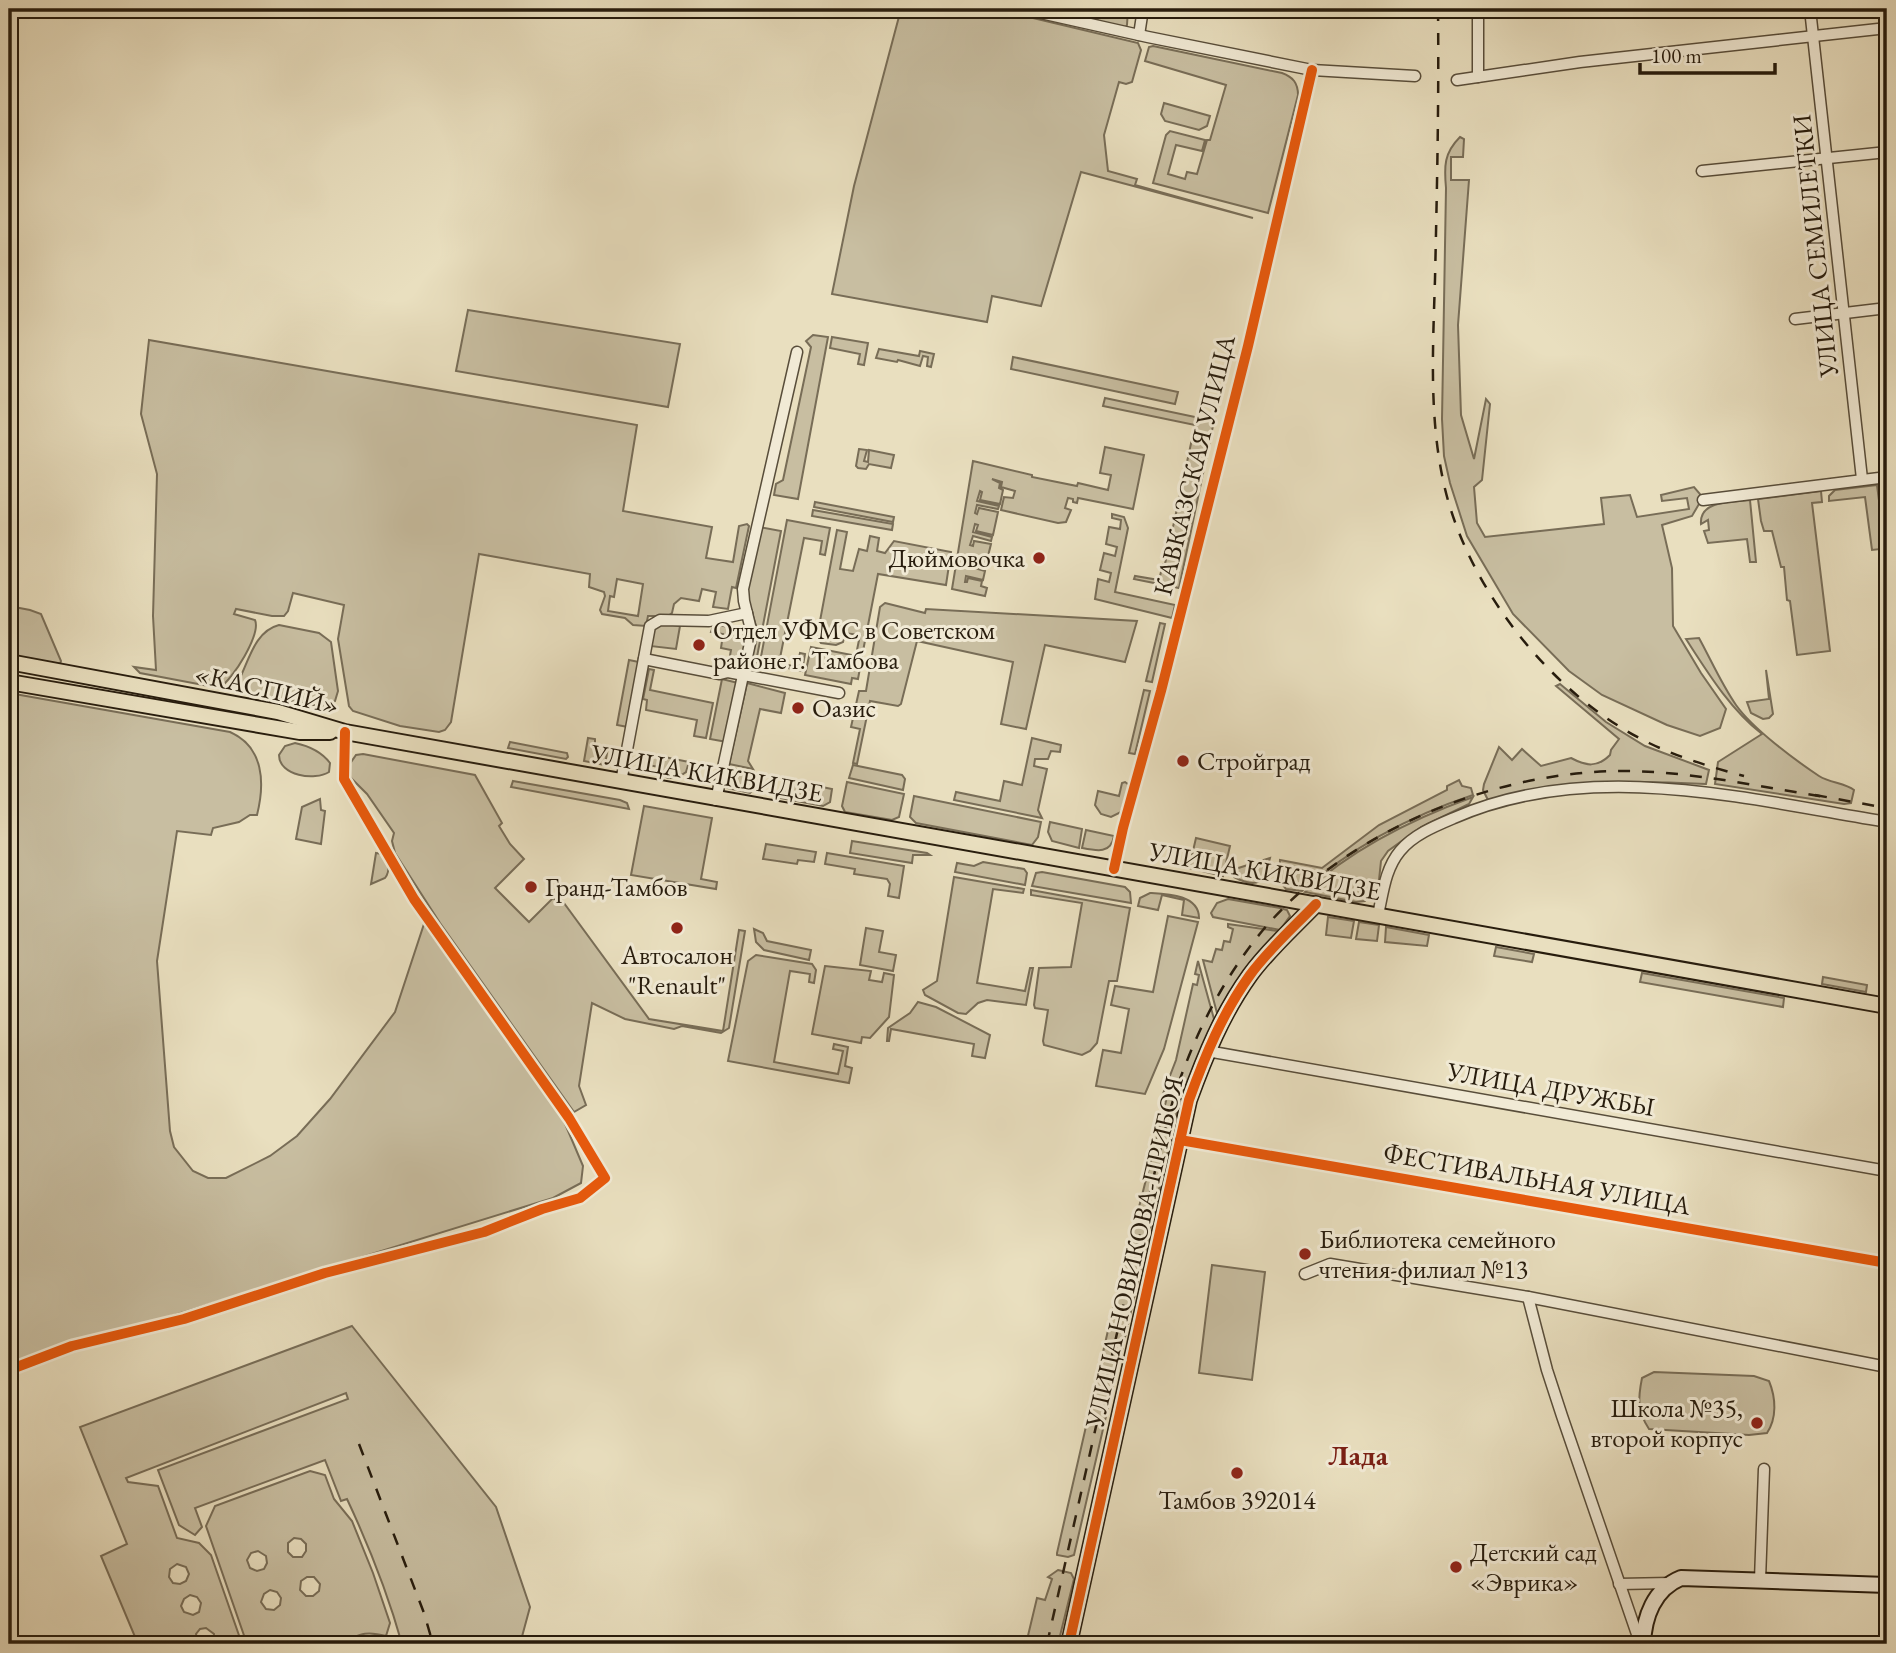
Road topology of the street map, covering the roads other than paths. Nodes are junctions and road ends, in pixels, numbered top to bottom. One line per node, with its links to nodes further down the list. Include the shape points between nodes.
1 (1023, 9): 6 (street)
2 (1143, 9): 6 (street)
3 (1478, 9): 10 (street)
4 (1811, 9): 7 (street, УЛИЦА СЕМИЛЕТКИ)
5 (1887, 28): 7 (street)
6 (1139, 35): 8 (street)
7 (1813, 37): 10 (street); 13 (street, УЛИЦА СЕМИЛЕТКИ)
8 (1312, 70): 9 (street); 32 (street, КАВКАЗСКАЯ УЛИЦА, via 1248,346)
9 (1415, 76)
10 (1478, 77): 11 (street)
11 (1457, 80)
12 (1887, 152): 13 (street)
13 (1828, 158): 14 (street); 16 (street, УЛИЦА СЕМИЛЕТКИ)
14 (1702, 171)
15 (1887, 308): 16 (street)
16 (1844, 313): 17 (street); 20 (street, УЛИЦА СЕМИЛЕТКИ)
17 (1795, 319)
18 (797, 352): 22 (street, via 743,589)
19 (1887, 477): 20 (street)
20 (1862, 480): 21 (street)
21 (1703, 499)
22 (747, 613): 23 (street, via 709,621 656,621 648,629); 25 (street, via 752,634)
23 (644, 659): 25 (street); 29 (street)
24 (9, 662): 28 (main road, «КАСПИЙ», via 278,712)
25 (744, 675): 27 (street); 30 (street)
26 (9, 682): 28 (main road, «КАСПИЙ», via 300,732)
27 (839, 693)
28 (345, 732): 29 (main road, УЛИЦА КИКВИДЗЕ); 43 (street, via 344,779 414,899 569,1118 605,1178 580,1198 484,1232 325,1273 184,1319 72,1346)
29 (621, 782): 30 (main road, УЛИЦА КИКВИДЗЕ)
30 (716, 800): 32 (main road, УЛИЦА КИКВИДЗЕ)
31 (1887, 822): 34 (street, via 1667,789 1585,788 1525,796 1480,807 1410,841 1388,871)
32 (1114, 869): 33 (main road, УЛИЦА КИКВИДЗЕ)
33 (1316, 904): 34 (main road, УЛИЦА КИКВИДЗЕ); 36 (street, УЛИЦА НОВИКОВА-ПРИБОЯ, via 1251,974)
34 (1378, 915): 35 (main road, УЛИЦА КИКВИДЗЕ)
35 (1887, 1006)
36 (1207, 1051): 37 (street, УЛИЦА НОВИКОВА-ПРИБОЯ); 38 (street, УЛИЦА ДРУЖБЫ)
37 (1180, 1140): 39 (street, ФЕСТИВАЛЬНАЯ УЛИЦА); 49 (street, УЛИЦА НОВИКОВА-ПРИБОЯ)
38 (1887, 1171)
39 (1887, 1263)
40 (1305, 1274): 41 (street, via 1330,1264)
41 (1528, 1297): 42 (street); 47 (street, via 1547,1370)
42 (1887, 1367)
43 (9, 1370)
44 (1764, 1469): 45 (street)
45 (1760, 1580): 46 (street, via 1681,1578); 48 (street)
46 (1670, 1583): 47 (street); 50 (street, via 1652,1604)
47 (1619, 1584): 50 (street)
48 (1887, 1585)
49 (1069, 1644)
50 (1642, 1644)

